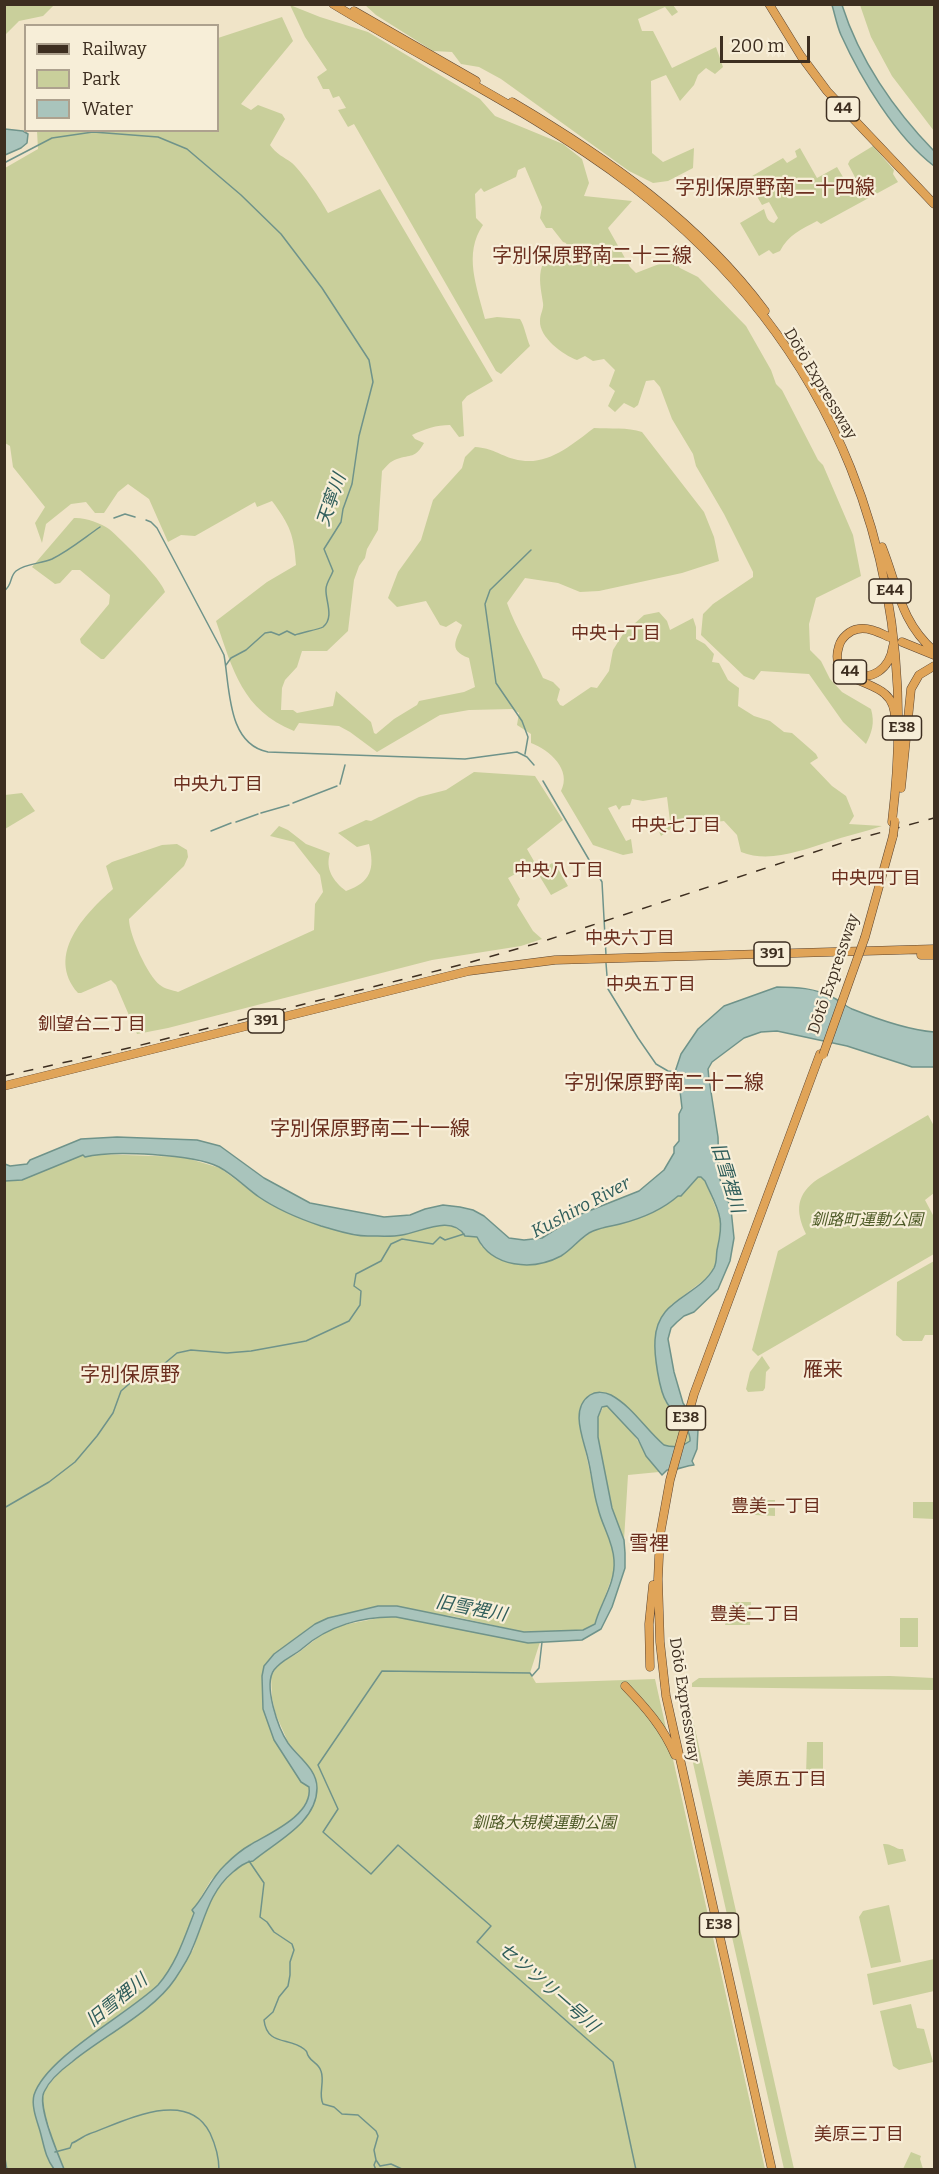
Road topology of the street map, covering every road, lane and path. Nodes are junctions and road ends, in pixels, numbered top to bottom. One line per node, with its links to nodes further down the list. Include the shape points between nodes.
1 (333, 4): 6 (highway, Dōtō Expressway / E44, via 486,92 597,162 659,208 730,278 792,357 841,443 876,541)
2 (342, 4): 5 (highway, Dōtō Expressway / E44, via 498,93 600,157 662,204 709,247 756,300 817,392 854,466)
3 (769, 4): 4 (highway, 44, via 827,91)
4 (934, 202)
5 (879, 540): 7 (highway, Dōtō Expressway / E44); 8 (highway, 44, via 906,616)
6 (892, 626): 7 (highway, Dōtō Expressway / E44); 7 (highway, 44, via 891,654 878,673 857,676 844,665 843,649 852,636 866,633)
7 (896, 641): 8 (highway, 44); 10 (highway, Dōtō Expressway / E38); 10 (highway, via 866,628 854,630 840,642 837,657 849,676 878,689 892,703); 11 (highway, Dōtō Expressway / E38, via 902,713)
8 (934, 655)
9 (934, 666): 11 (highway, via 919,675 911,689)
10 (897, 780): 12 (highway, Dōtō Expressway / E38)
11 (897, 808): 12 (highway, Dōtō Expressway / E38)
12 (894, 821): 17 (highway, Dōtō Expressway / E38, bridge, via 864,937 708,1358)
13 (934, 950): 15 (highway, 391)
14 (934, 955): 15 (highway, 391)
15 (610, 960): 16 (highway, 391, via 469,970)
16 (4, 1086)
17 (671, 1480): 18 (highway, Dōtō Expressway / E38); 19 (highway, Dōtō Expressway / E38, via 661,1557)
18 (660, 1535): 19 (highway, Dōtō Expressway / E38, via 658,1598); 20 (highway, via 649,1624)
19 (662, 1659): 21 (highway, Dōtō Expressway / E38)
20 (650, 1667)
21 (665, 1680): 23 (highway, Dōtō Expressway / E38); 24 (highway, Dōtō Expressway / E38)
22 (625, 1686): 23 (highway, via 668,1739)
23 (686, 1791): 24 (highway, Dōtō Expressway / E38)
24 (773, 2169)

